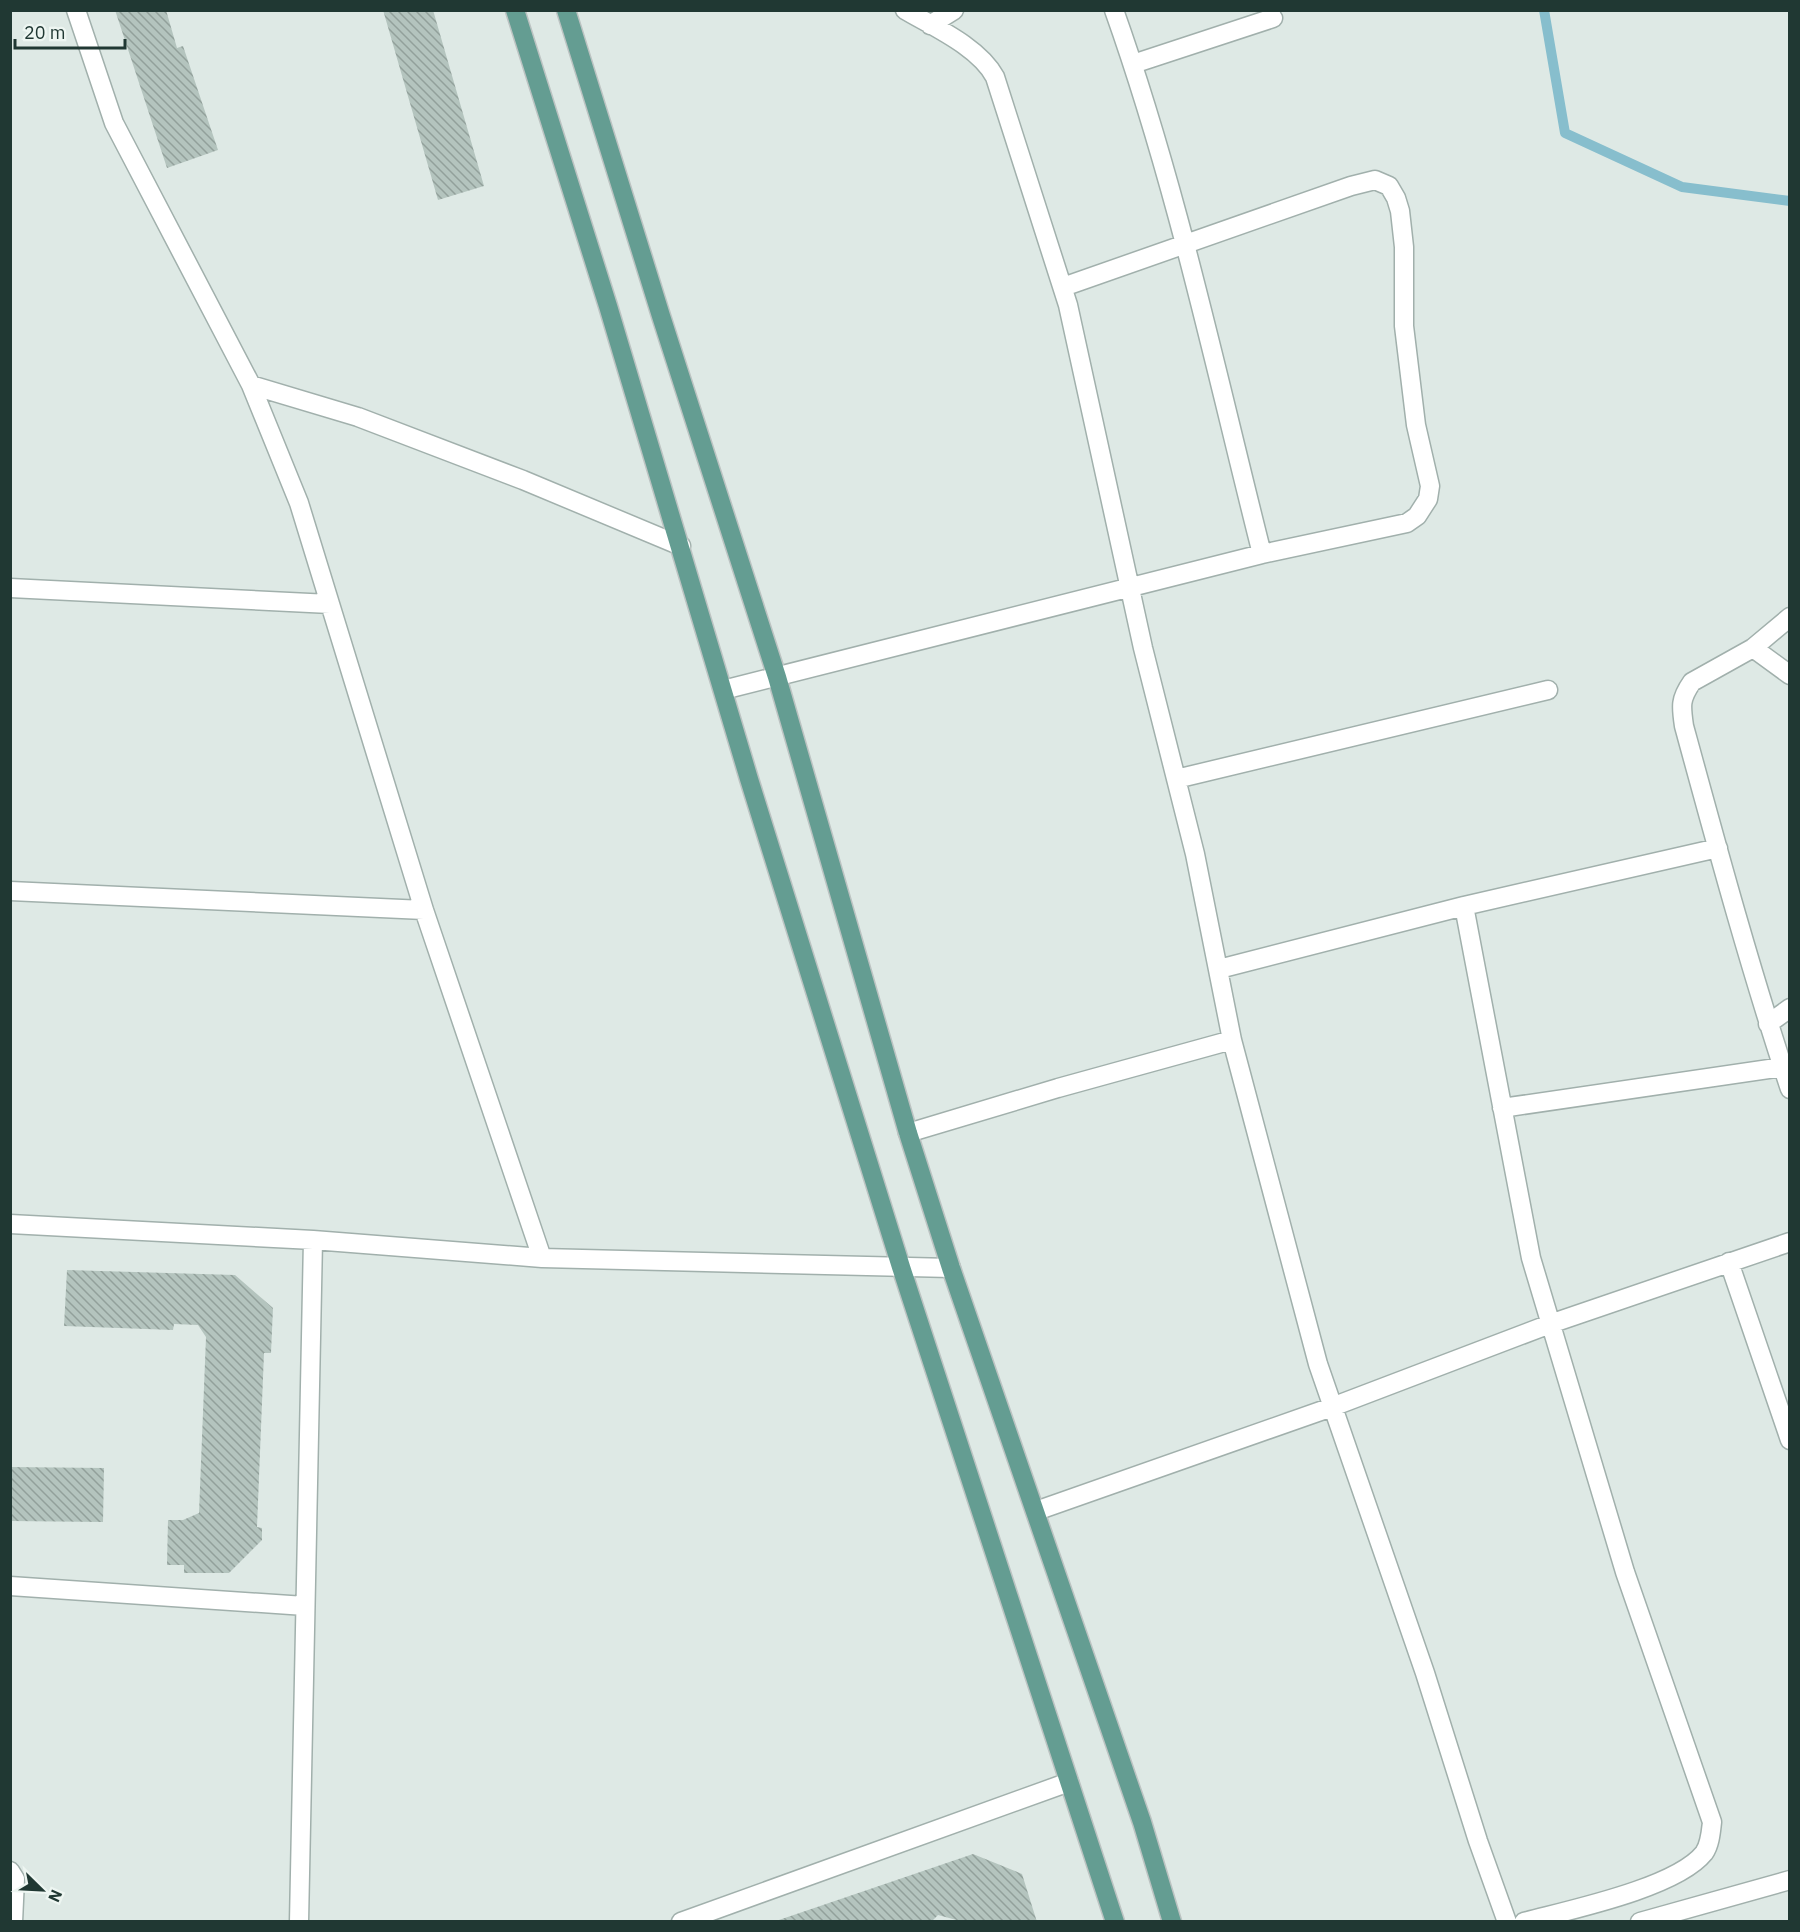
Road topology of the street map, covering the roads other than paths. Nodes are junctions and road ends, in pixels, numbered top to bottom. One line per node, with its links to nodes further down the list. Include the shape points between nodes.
1 (76, 10): 12 (street, via 114,123)
2 (515, 10): 13 (main road)
3 (566, 10): 21 (main road)
4 (905, 10): 8 (street)
5 (954, 10): 8 (street)
6 (1114, 10): 9 (street)
7 (1273, 18): 9 (street)
8 (930, 25): 11 (street, via 979,56 995,77)
9 (1133, 64): 10 (street)
10 (1185, 246): 11 (street); 14 (street); 14 (street, via 1375,180 1389,186 1400,211 1404,326 1416,425 1430,486 1428,499 1407,523)
11 (1063, 288): 16 (street)
12 (251, 385): 13 (street, via 358,417); 17 (street, via 299,503)
13 (681, 546): 22 (main road)
14 (1262, 554): 16 (street)
15 (10, 588): 17 (street)
16 (1130, 589): 21 (street); 24 (street)
17 (330, 604): 28 (street)
18 (1790, 617): 19 (street)
19 (1753, 648): 20 (street); 25 (street, via 1692,682 1681,704)
20 (1790, 675)
21 (777, 677): 22 (street); 36 (main road)
22 (723, 690): 42 (main road)
23 (1548, 690): 24 (street)
24 (1176, 779): 29 (street)
25 (1718, 848): 27 (street); 31 (street)
26 (10, 891): 28 (street)
27 (1464, 906): 29 (street); 35 (street)
28 (424, 910): 40 (street)
29 (1219, 969): 32 (street)
30 (1790, 1008): 31 (street)
31 (1768, 1024): 33 (street)
32 (1232, 1040): 36 (street); 45 (street)
33 (1782, 1067): 34 (street); 35 (street)
34 (1790, 1089)
35 (1502, 1108): 44 (street, via 1531,1258)
36 (908, 1133): 43 (main road)
37 (10, 1224): 38 (street)
38 (313, 1240): 40 (street); 49 (street)
39 (1790, 1242): 41 (street)
40 (542, 1258): 42 (street)
41 (1729, 1262): 44 (street); 46 (street)
42 (901, 1266): 43 (street); 50 (main road)
43 (951, 1268): 47 (main road)
44 (1550, 1324): 45 (street); 59 (street, via 1625,1572 1712,1822 1705,1852 1678,1874 1628,1894)
45 (1332, 1407): 47 (street); 58 (street)
46 (1790, 1440)
47 (1036, 1511): 57 (main road)
48 (10, 1586): 49 (street)
49 (305, 1606): 54 (street)
50 (1069, 1782): 55 (street); 56 (main road)
51 (10, 1872): 53 (street, via 15,1879)
52 (1790, 1880): 60 (street)
53 (13, 1922)
54 (299, 1922)
55 (681, 1922)
56 (1115, 1922)
57 (1172, 1922)
58 (1507, 1922)
59 (1524, 1922)
60 (1640, 1922)

